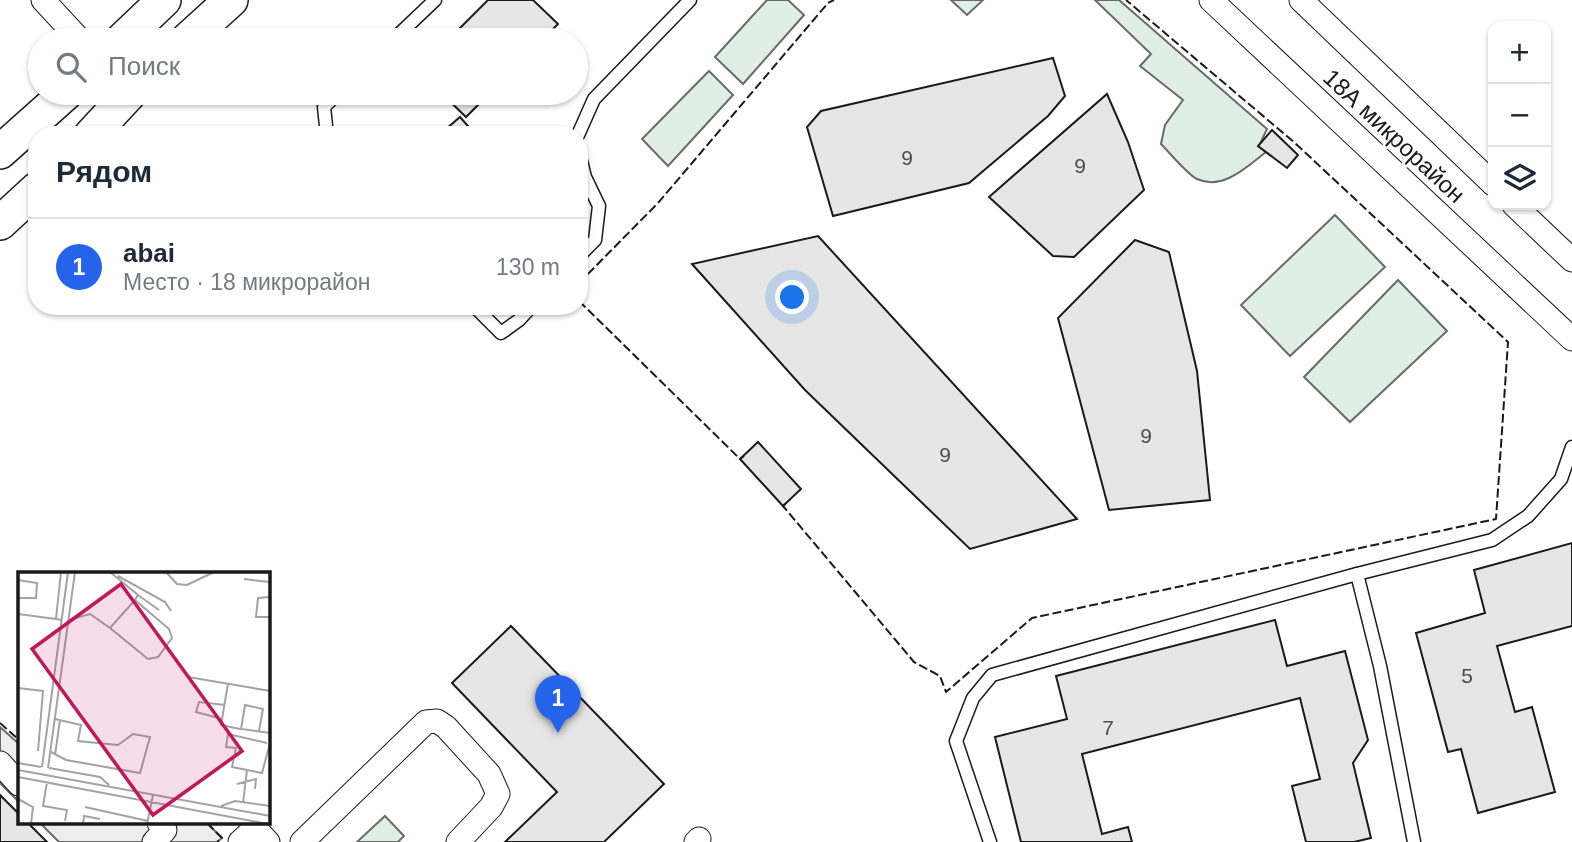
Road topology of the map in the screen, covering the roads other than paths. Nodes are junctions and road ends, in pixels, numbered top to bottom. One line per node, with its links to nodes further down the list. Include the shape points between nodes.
1 (43, 0): 8 (street)
2 (164, 0): 9 (main road)
3 (231, 0): 10 (main road)
4 (435, 0): 11 (lane)
5 (690, 0): 18 (lane, via 594,99)
6 (1211, 0): 30 (street, 18А микрорайон)
7 (1301, 0): 21 (street)
8 (69, 28)
9 (135, 28)
10 (200, 28)
11 (406, 28)
12 (53, 105): 15 (main road)
13 (119, 105): 16 (main road)
14 (326, 105): 17 (lane)
15 (29, 126)
16 (99, 126)
17 (326, 126)
18 (582, 126)
19 (28, 127): 20 (main road)
20 (0, 152)
21 (1488, 179)
22 (588, 183): 26 (lane, via 599,206 595,240)
23 (28, 197): 25 (main road)
24 (1519, 210): 27 (street)
25 (0, 223)
26 (588, 247)
27 (1572, 260)
28 (483, 315): 29 (lane, via 500,333)
29 (524, 315)
30 (1572, 339)
31 (1572, 447): 32 (lane, via 1562,479 1528,516 1492,540)
32 (1357, 574): 41 (lane, via 992,675 973,698 956,741); 42 (lane)
33 (0, 762): 34 (street)
34 (18, 782)
35 (160, 824): 36 (street, via 165,830)
36 (154, 842)
37 (240, 842): 38 (street, via 255,828)
38 (268, 842)
39 (302, 842): 40 (street, via 426,722 437,721 489,774 498,794)
40 (458, 842)
41 (990, 842)
42 (1414, 842)

